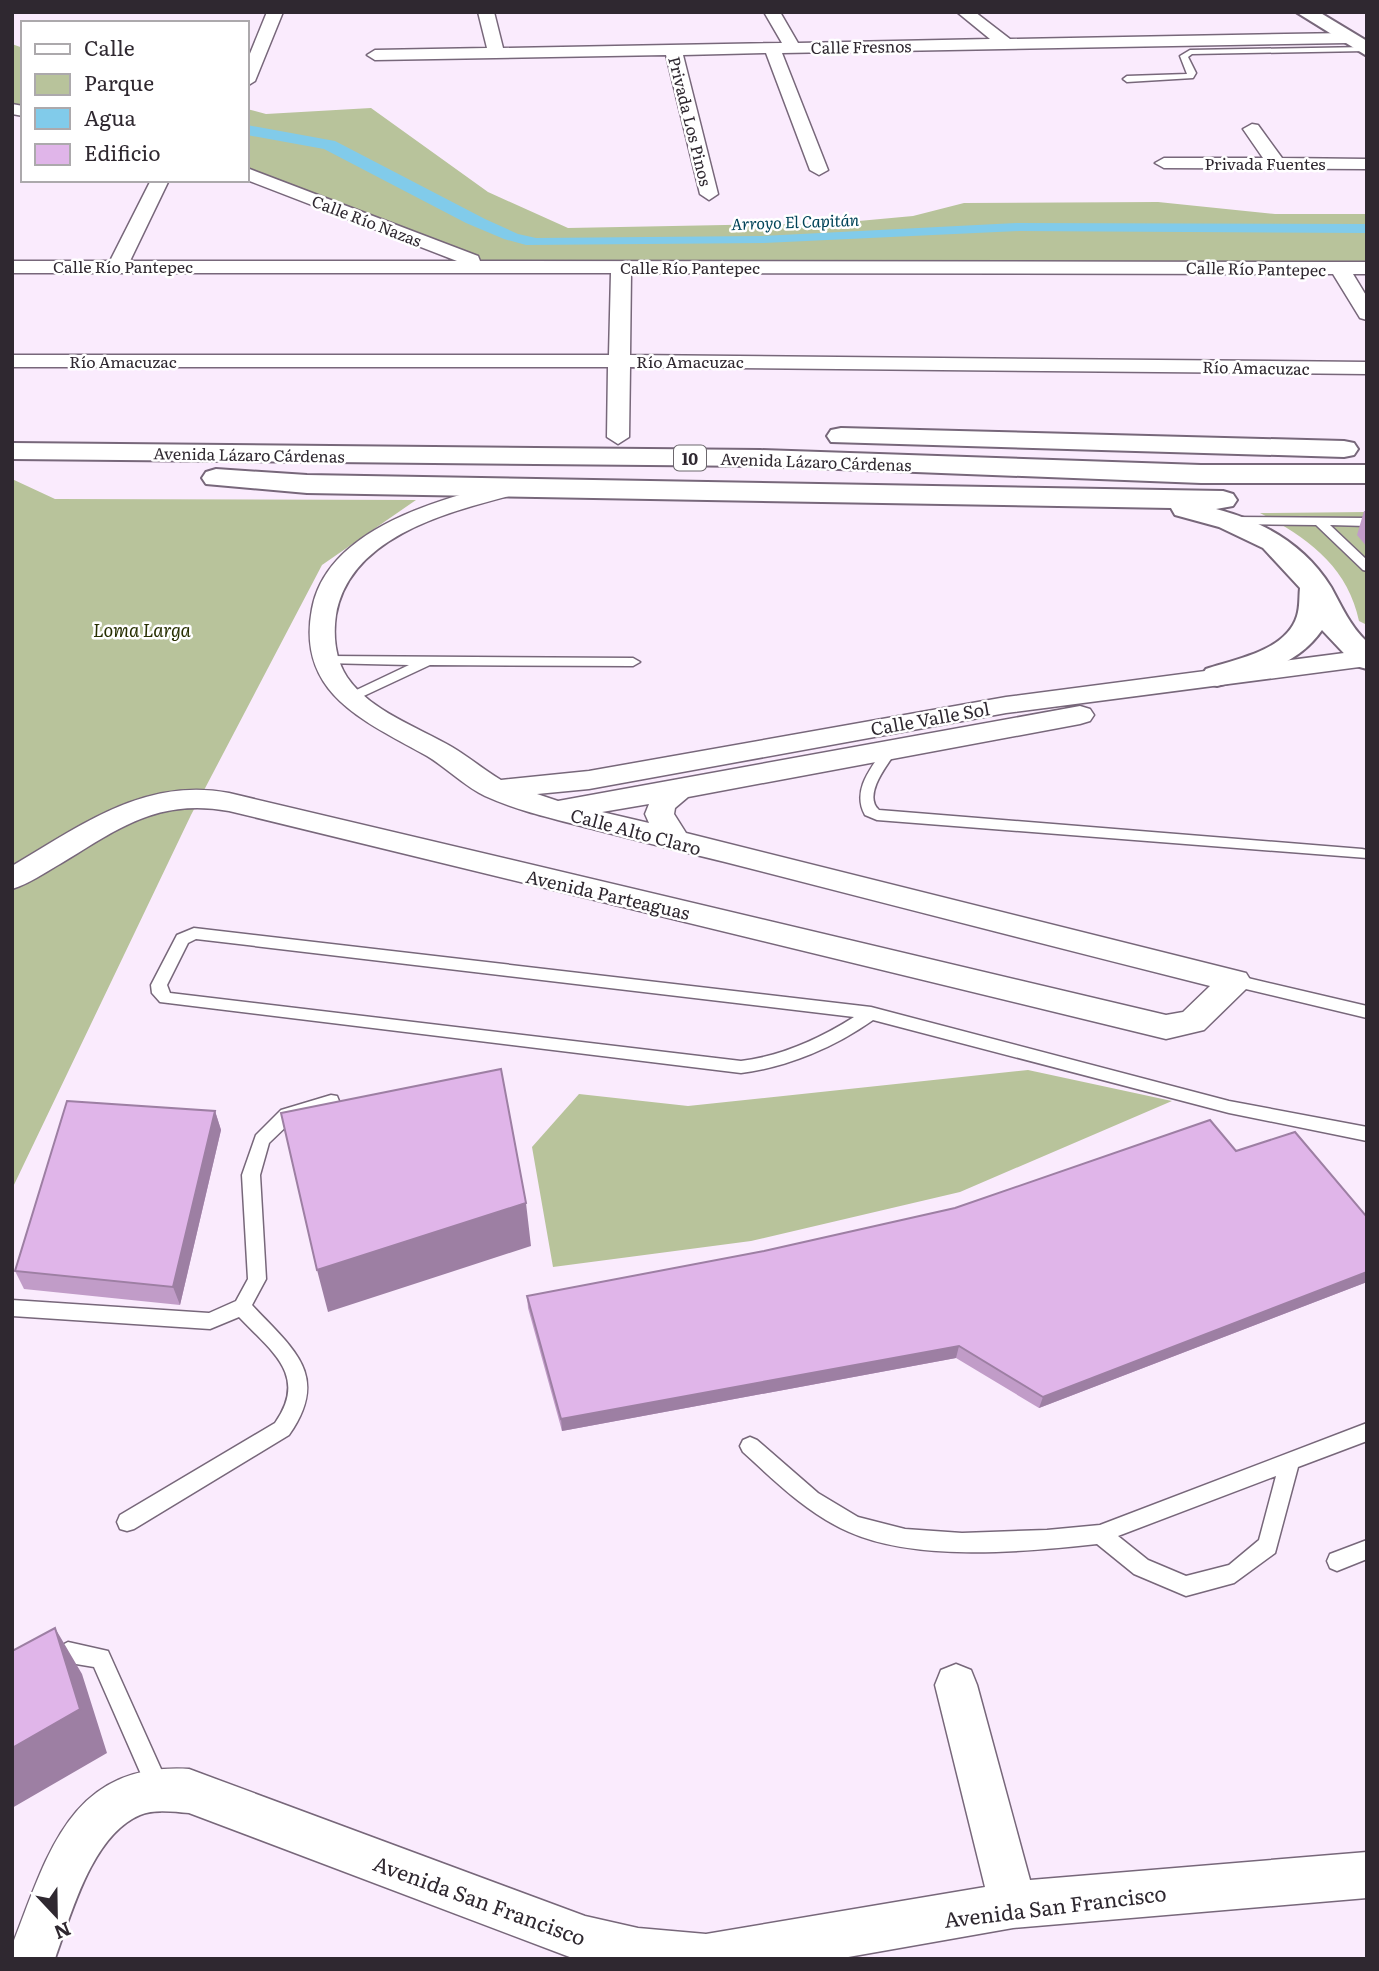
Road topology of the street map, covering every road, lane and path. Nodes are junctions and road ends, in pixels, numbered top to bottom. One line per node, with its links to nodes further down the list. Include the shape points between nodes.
1 (275, 12): 14 (street)
2 (486, 12): 12 (street)
3 (772, 12): 9 (street)
4 (965, 12): 7 (street)
5 (1305, 12): 6 (main road)
6 (1347, 38): 7 (street, Calle Fresnos); 11 (main road)
7 (1006, 44): 9 (street, Calle Fresnos)
8 (772, 47): 9 (street, Calle Fresnos); 10 (street, Calle Fresnos); 20 (street)
9 (792, 47)
10 (673, 49): 12 (street, Calle Fresnos); 23 (street, Privada Los Pinos)
11 (1366, 49): 15 (lane, via 1190,52 1184,54 1190,76)
12 (496, 52): 13 (street, Calle Fresnos)
13 (375, 55)
14 (248, 79)
15 (1127, 79)
16 (1252, 129): 18 (street)
17 (1164, 163): 18 (street, Privada Fuentes)
18 (1276, 163): 19 (street, Privada Fuentes)
19 (1367, 164)
20 (819, 170)
21 (248, 173): 25 (street, Calle Río Nazas)
22 (159, 182): 24 (street)
23 (709, 194)
24 (118, 266): 25 (street, Calle Río Pantepec); 26 (street, Calle Río Pantepec)
25 (488, 266): 27 (street, Calle Río Pantepec)
26 (12, 267)
27 (621, 267): 29 (street, Calle Río Pantepec); 32 (street)
28 (1367, 268): 29 (street, Calle Río Pantepec)
29 (1340, 269): 30 (street)
30 (1367, 314)
31 (12, 361): 32 (street, Río Amacuzac)
32 (620, 362): 33 (street, Río Amacuzac); 35 (street)
33 (1367, 369)
34 (12, 435): 35 (main road, Avenida Lázaro Cárdenas / 10)
35 (618, 437): 36 (main road, Avenida Lázaro Cárdenas / 10, via 896,436)
36 (1367, 449)
37 (12, 451): 38 (main road, Avenida Lázaro Cárdenas / 10)
38 (47, 451): 39 (main road, Avenida Lázaro Cárdenas / 10, via 760,458 1201,474); 40 (main road, via 67,463 105,472 307,484)
39 (1367, 474)
40 (512, 488): 41 (main road); 49 (street, Calle Alto Claro, via 424,514 367,545 338,574 321,611 321,644)
41 (1142, 500): 42 (main road); 43 (main road)
42 (1367, 501)
43 (1229, 521): 44 (lane); 47 (main road, via 1274,542)
44 (1320, 522): 45 (lane); 46 (lane)
45 (1367, 522)
46 (1367, 567)
47 (1315, 587): 51 (main road, via 1333,625); 52 (main road, via 1313,615 1301,636 1280,653)
48 (433, 659): 49 (lane); 50 (lane); 53 (lane)
49 (328, 660): 53 (street, Calle Alto Claro, via 337,682)
50 (633, 662)
51 (1366, 663): 52 (street, Calle Valle Sol); 54 (street, Calle Valle Sol)
52 (1217, 676): 55 (street, Calle Valle Sol, via 1006,705 589,780)
53 (353, 696): 55 (street, Calle Alto Claro, via 377,718)
54 (891, 749): 56 (street, Calle Valle Sol); 59 (lane, via 873,775 866,799 870,812 877,816)
55 (495, 789): 57 (street, Calle Alto Claro)
56 (678, 789): 57 (street, Calle Valle Sol); 58 (street, via 659,809 665,827)
57 (557, 810): 58 (street, Calle Alto Claro)
58 (679, 843): 61 (street, Calle Alto Claro)
59 (1362, 854)
60 (12, 879): 61 (street, Avenida Parteaguas, via 129,815 164,800 190,796 1166,1027 1193,1023)
61 (1235, 981): 63 (lane)
62 (871, 1013): 62 (lane, via 200,934 182,939 159,985 166,998 741,1067 835,1038); 65 (lane, via 1229,1107)
63 (1367, 1013)
64 (331, 1101): 66 (lane, via 286,1115 262,1140 251,1175 257,1279)
65 (1367, 1134)
66 (242, 1307): 67 (lane, via 211,1321); 71 (lane, via 291,1362 300,1395 294,1410 282,1429)
67 (12, 1308)
68 (1367, 1432): 70 (lane)
69 (750, 1446): 72 (lane, via 811,1500 854,1525 905,1538 962,1543 1047,1541)
70 (1290, 1461): 72 (lane); 72 (lane, via 1268,1546 1234,1573 1186,1586 1141,1567)
71 (127, 1522)
72 (1100, 1534)
73 (1367, 1549): 74 (lane)
74 (1337, 1561)
75 (35, 1670): 77 (lane, via 68,1653 102,1658)
76 (956, 1685): 79 (street)
77 (159, 1789): 79 (street, Avenida San Francisco, via 189,1791 536,1921 638,1952 706,1958); 80 (street, Avenida San Francisco, via 129,1796 102,1815 80,1842)
78 (1367, 1875): 79 (street, Avenida San Francisco)
79 (1013, 1905)
80 (31, 1959)

